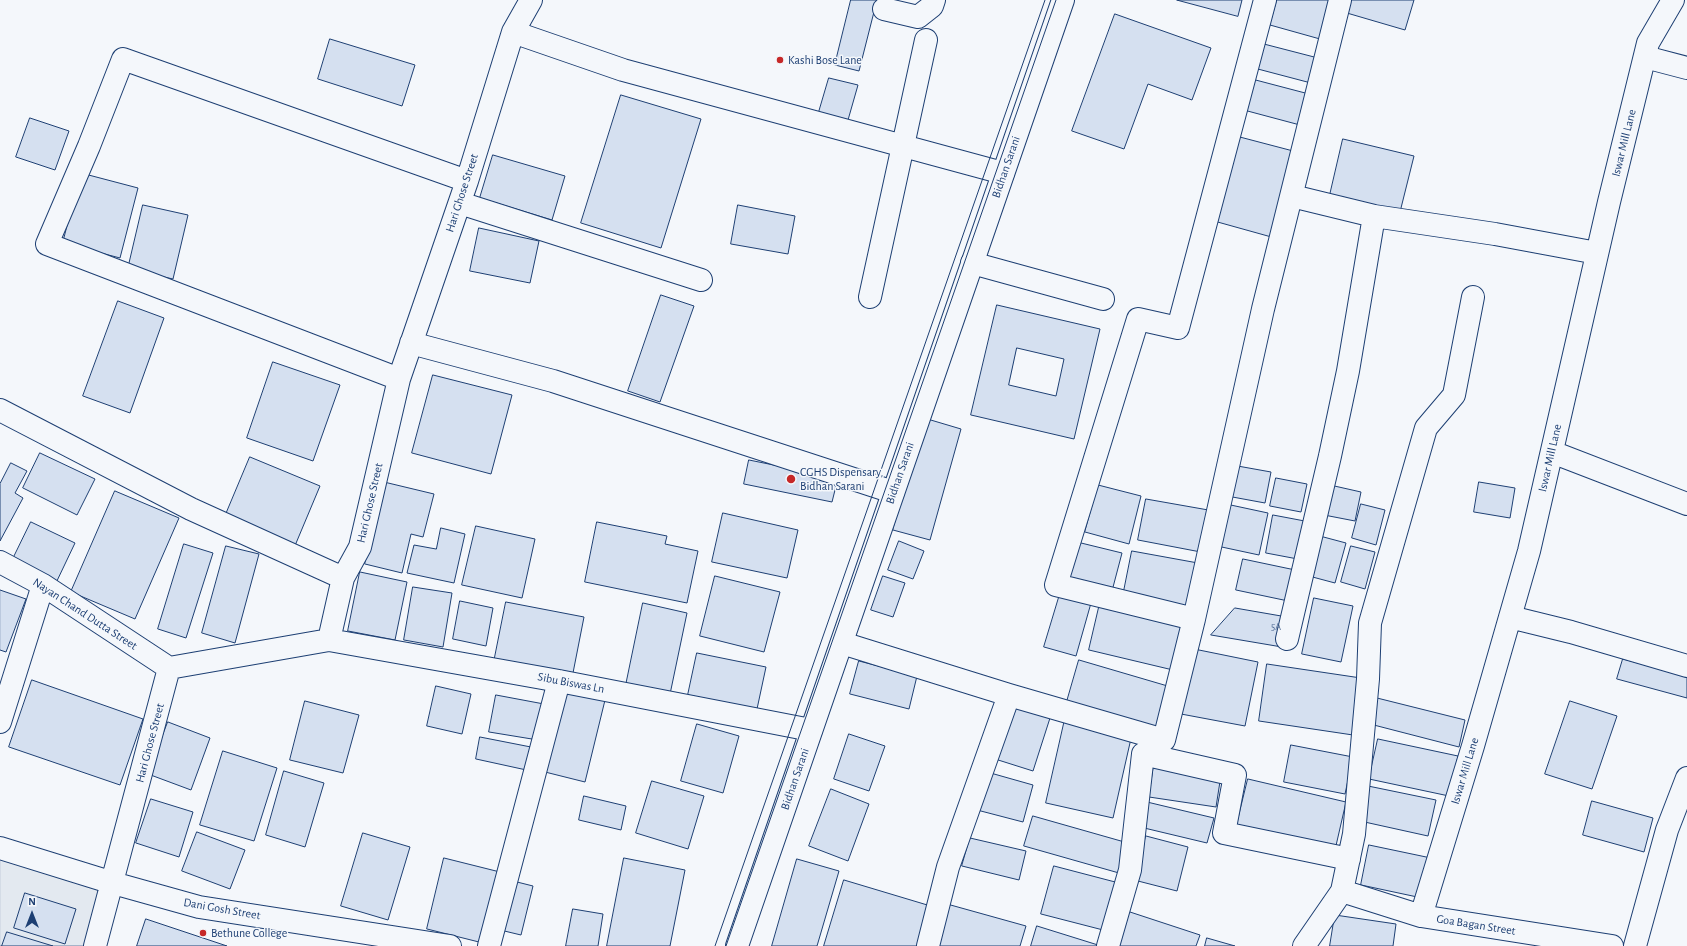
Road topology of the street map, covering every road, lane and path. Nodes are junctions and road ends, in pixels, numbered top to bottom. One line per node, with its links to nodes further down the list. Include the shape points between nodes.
1 (531, 0): 8 (street, Hari Ghose Street)
2 (934, 0): 7 (street, via 932,6 918,17)
3 (1063, 0): 13 (street, Bidhan Sarani)
4 (1265, 0): 34 (street, via 1178,328 1138,319 1056,586)
5 (1340, 0): 15 (street)
6 (1673, 0): 10 (street, Iswar Mill Lane, via 1648,43)
7 (884, 9)
8 (513, 32): 12 (street, via 623,70); 14 (street, Hari Ghose Street)
9 (926, 40): 12 (street)
10 (1645, 56): 11 (street); 18 (street, Iswar Mill Lane)
11 (1687, 68)
12 (902, 145): 13 (street); 21 (street)
13 (1003, 173): 19 (street, Bidhan Sarani)
14 (467, 180): 16 (street, Hari Ghose Street); 25 (street, via 123,59 47,244)
15 (1292, 196): 17 (street); 34 (street, via 1263,309)
16 (460, 203): 20 (street); 24 (street, Hari Ghose Street)
17 (1374, 216): 18 (street); 35 (street, via 1348,371)
18 (1597, 253): 27 (street, Iswar Mill Lane)
19 (972, 263): 23 (street); 28 (street, Bidhan Sarani)
20 (702, 280)
21 (870, 297)
22 (1473, 297): 48 (street, via 1454,395 1426,428 1370,623 1367,694 1354,834)
23 (1103, 299)
24 (411, 343): 25 (street, Hari Ghose Street); 28 (street, via 553,381)
25 (399, 379): 31 (street, Hari Ghose Street, via 360,547)
26 (0, 410): 31 (street, via 191,509)
27 (1552, 452): 29 (street); 33 (street, Iswar Mill Lane, via 1529,551)
28 (893, 492): 37 (street, Bidhan Sarani)
29 (1687, 504)
30 (0, 562): 32 (street, Nayan Chand Dutta Street)
31 (343, 578): 36 (street, Hari Ghose Street)
32 (43, 586): 39 (street, Nayan Chand Dutta Street); 42 (street)
33 (1510, 617): 38 (street); 51 (street, Iswar Mill Lane)
34 (1194, 619): 44 (street)
35 (1287, 639)
36 (329, 640): 39 (street); 40 (street, Sibu Biswas Ln)
37 (842, 643): 41 (street); 43 (street, Bidhan Sarani)
38 (1687, 666)
39 (169, 668): 49 (street, Hari Ghose Street)
40 (559, 681): 43 (street, Sibu Biswas Ln); 55 (street)
41 (1009, 695): 44 (street); 57 (street, via 948,867)
42 (0, 722)
43 (811, 730): 56 (street, Bidhan Sarani)
44 (1164, 740): 45 (street)
45 (1143, 754): 48 (street, via 1235,775 1224,834); 58 (street, via 1130,870)
46 (1687, 778): 60 (street, via 1667,830)
47 (0, 848): 49 (street, Dani Gosh Street)
48 (1349, 859): 50 (street)
49 (113, 883): 53 (street, Hari Ghose Street); 54 (street, Dani Gosh Street, via 199,907)
50 (1342, 891): 51 (street, Goa Bagan Street); 59 (street)
51 (1421, 916): 52 (street, Goa Bagan Street)
52 (1606, 945)
53 (95, 946)
54 (450, 946)
55 (489, 946)
56 (737, 946)
57 (928, 946)
58 (1108, 946)
59 (1304, 946)
60 (1635, 946)

